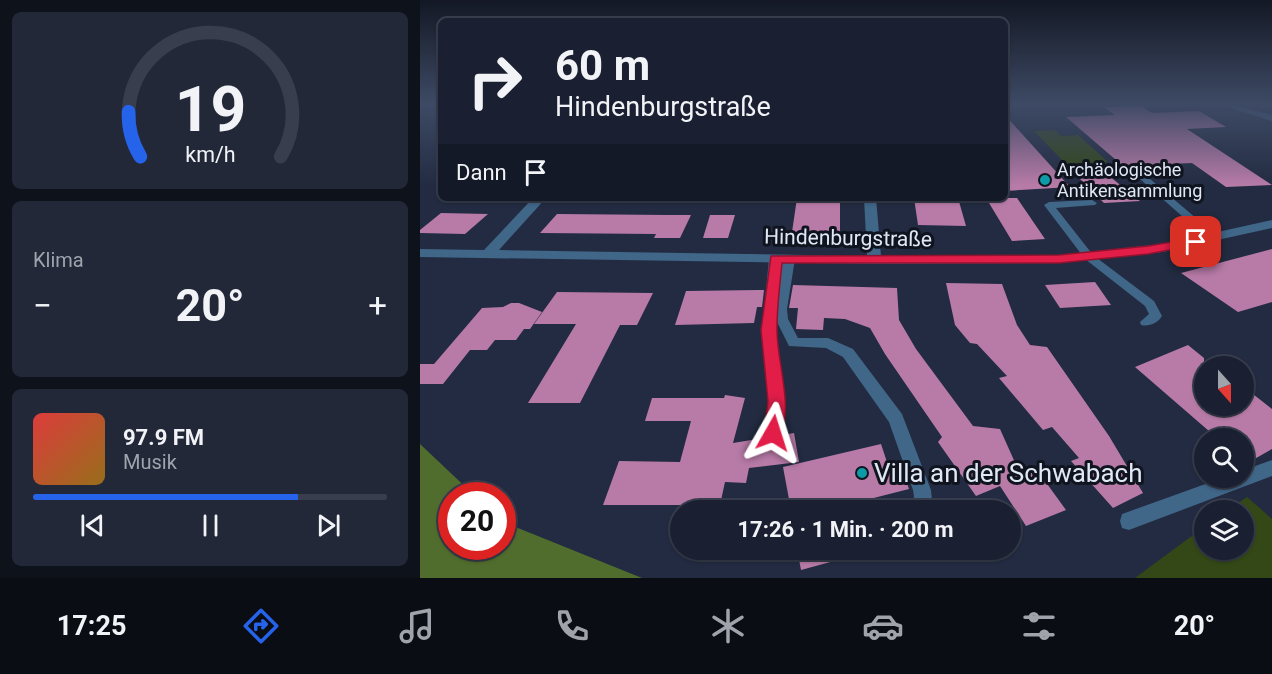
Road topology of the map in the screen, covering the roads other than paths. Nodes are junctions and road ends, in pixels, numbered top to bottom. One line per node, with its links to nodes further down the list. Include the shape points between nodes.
1 (1174, 169): 6 (lane, via 1135,171)
2 (537, 201): 8 (street)
3 (870, 201): 11 (street)
4 (1092, 203): 9 (lane, via 1049,205)
5 (1272, 224): 6 (street, Hindenburgstraße)
6 (1213, 238): 9 (street, Hindenburgstraße)
7 (420, 253): 8 (street, Hindenburgstraße)
8 (488, 255): 10 (street, Hindenburgstraße)
9 (1089, 257): 11 (street, Hindenburgstraße); 12 (lane, via 1150,304 1156,316)
10 (782, 259): 11 (street, Hindenburgstraße); 13 (lane, via 769,330 776,401); 15 (lane, via 782,319 794,343 828,343 848,353 896,419)
11 (874, 260)
12 (1146, 322)
13 (773, 433)
14 (1272, 468): 16 (lane)
15 (923, 500)
16 (1129, 521)

